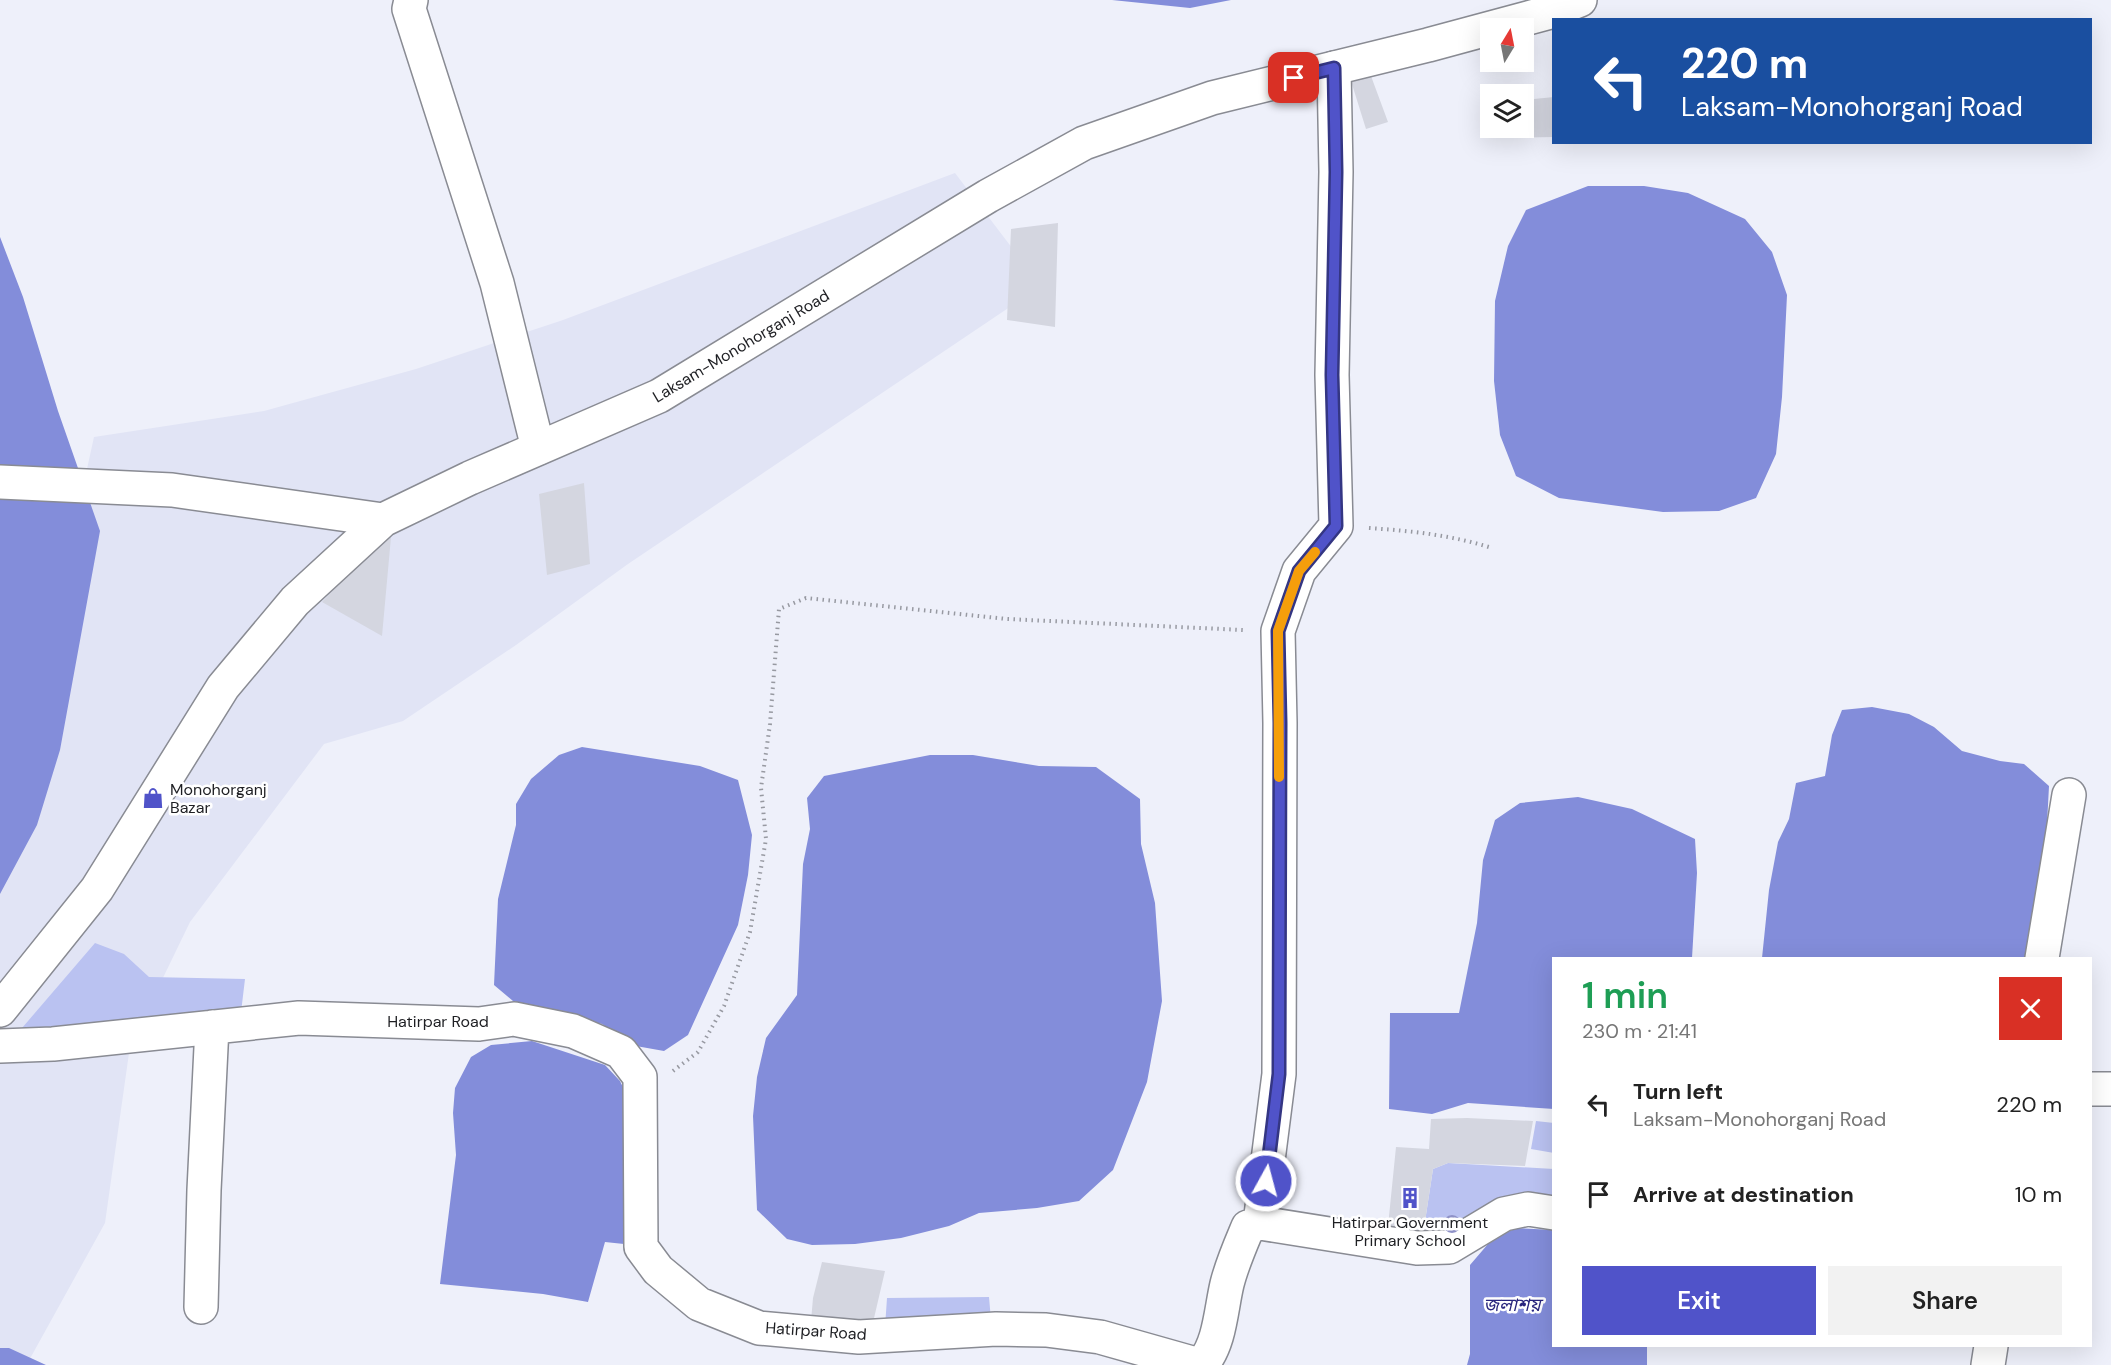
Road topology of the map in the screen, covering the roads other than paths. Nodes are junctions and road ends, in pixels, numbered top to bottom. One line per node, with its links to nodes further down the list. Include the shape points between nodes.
1 (411, 0): 4 (street, via 409,9 497,283)
2 (1580, 0): 3 (street, Laksam-Monohorganj Road, via 1550,12)
3 (1334, 68): 4 (street, Laksam-Monohorganj Road, via 1212,98 1084,143 988,196 659,396); 15 (street, via 1332,375 1336,526 1299,571 1278,631 1279,1074)
4 (538, 448): 6 (street, Laksam-Monohorganj Road)
5 (0, 482): 6 (street, via 172,489)
6 (383, 520): 9 (street, Laksam-Monohorganj Road, via 295,601 223,687 97,889)
7 (2069, 795): 8 (street)
8 (2042, 957)
9 (0, 1010)
10 (212, 1027): 11 (street, Hatirpar Road); 15 (street, Hatirpar Road, via 299,1018 479,1024 514,1019 573,1031 621,1052 640,1077 641,1247 658,1270 699,1304 759,1328 859,1337 1046,1330 1100,1337 1203,1363 1216,1337 1237,1252 1248,1227); 16 (street)
11 (0, 1046)
12 (2092, 1089): 13 (street)
13 (2111, 1089)
14 (1552, 1213): 15 (street, via 1528,1209 1504,1214 1449,1247 1417,1248)
15 (1260, 1223)
16 (201, 1307)
17 (1991, 1347): 18 (street)
18 (1988, 1365)

